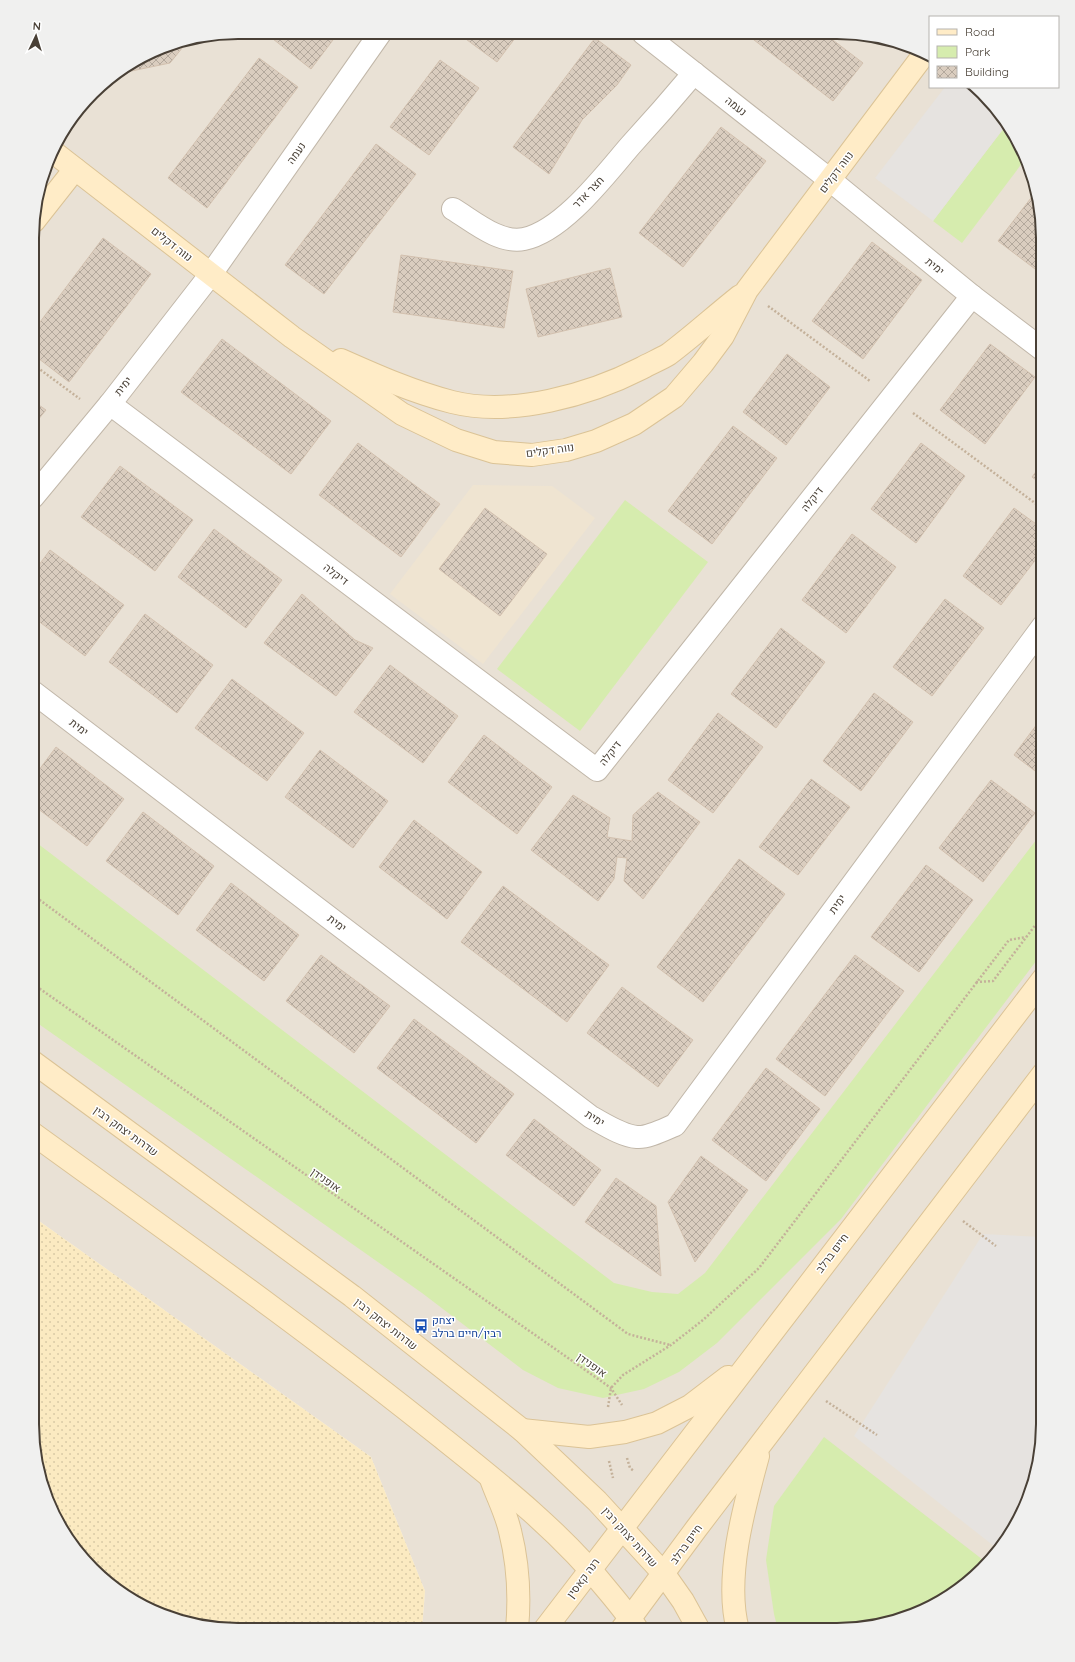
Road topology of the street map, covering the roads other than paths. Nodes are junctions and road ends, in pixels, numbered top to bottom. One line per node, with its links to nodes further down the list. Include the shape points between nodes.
1 (376, 39): 10 (street, נעמה)
2 (651, 39): 4 (street, נעמה)
3 (921, 58): 7 (street, נווה דקלים)
4 (694, 73): 7 (street, נעמה); 8 (street, חצר אדר, via 590,192 544,232 523,239 501,238)
5 (57, 155): 6 (street, נווה דקלים)
6 (75, 169): 9 (street); 10 (street, נווה דקלים)
7 (830, 180): 11 (street, נווה דקלים); 12 (street, ימית)
8 (453, 210)
9 (41, 213)
10 (211, 274): 13 (street, נווה דקלים); 15 (street, ימית)
11 (747, 290): 13 (street, נווה דקלים, via 668,354 626,376 588,391 524,405 483,407 452,402 397,385); 13 (street, נווה דקלים, via 723,336 674,397 634,424 596,441 566,450 532,455 494,452 456,440 428,427 402,414)
12 (972, 296): 14 (street, ימית); 15 (street, דיקלה, via 597,770)
13 (292, 338)
14 (1036, 345)
15 (105, 409): 16 (street, ימית)
16 (39, 490)
17 (1036, 635): 18 (street, ימית, via 675,1124 659,1132 637,1137 616,1131 591,1117)
18 (39, 697)
19 (1036, 987): 23 (street, חיים ברלב)
20 (39, 1067): 24 (street, שדרות יצחק רבין, via 352,1296)
21 (1036, 1083): 25 (street, חיים ברלב)
22 (39, 1138): 26 (street, via 394,1399)
23 (750, 1361): 24 (street, via 690,1406 657,1424 589,1438); 27 (street, חיים ברלב)
24 (522, 1430): 27 (street, שדרות יצחק רבין, via 597,1501)
25 (760, 1447): 29 (street, חיים ברלב); 35 (street, via 743,1512 733,1580)
26 (489, 1476): 28 (street); 30 (street, via 510,1531 519,1597)
27 (621, 1528): 28 (street, רנה קאסין); 29 (street, שדרות יצחק רבין)
28 (591, 1569): 31 (street, רנה קאסין); 32 (street)
29 (664, 1574): 33 (street); 34 (street, שדרות יצחק רבין, via 683,1600)
30 (517, 1623)
31 (550, 1623)
32 (628, 1623)
33 (632, 1623)
34 (695, 1623)
35 (737, 1623)

